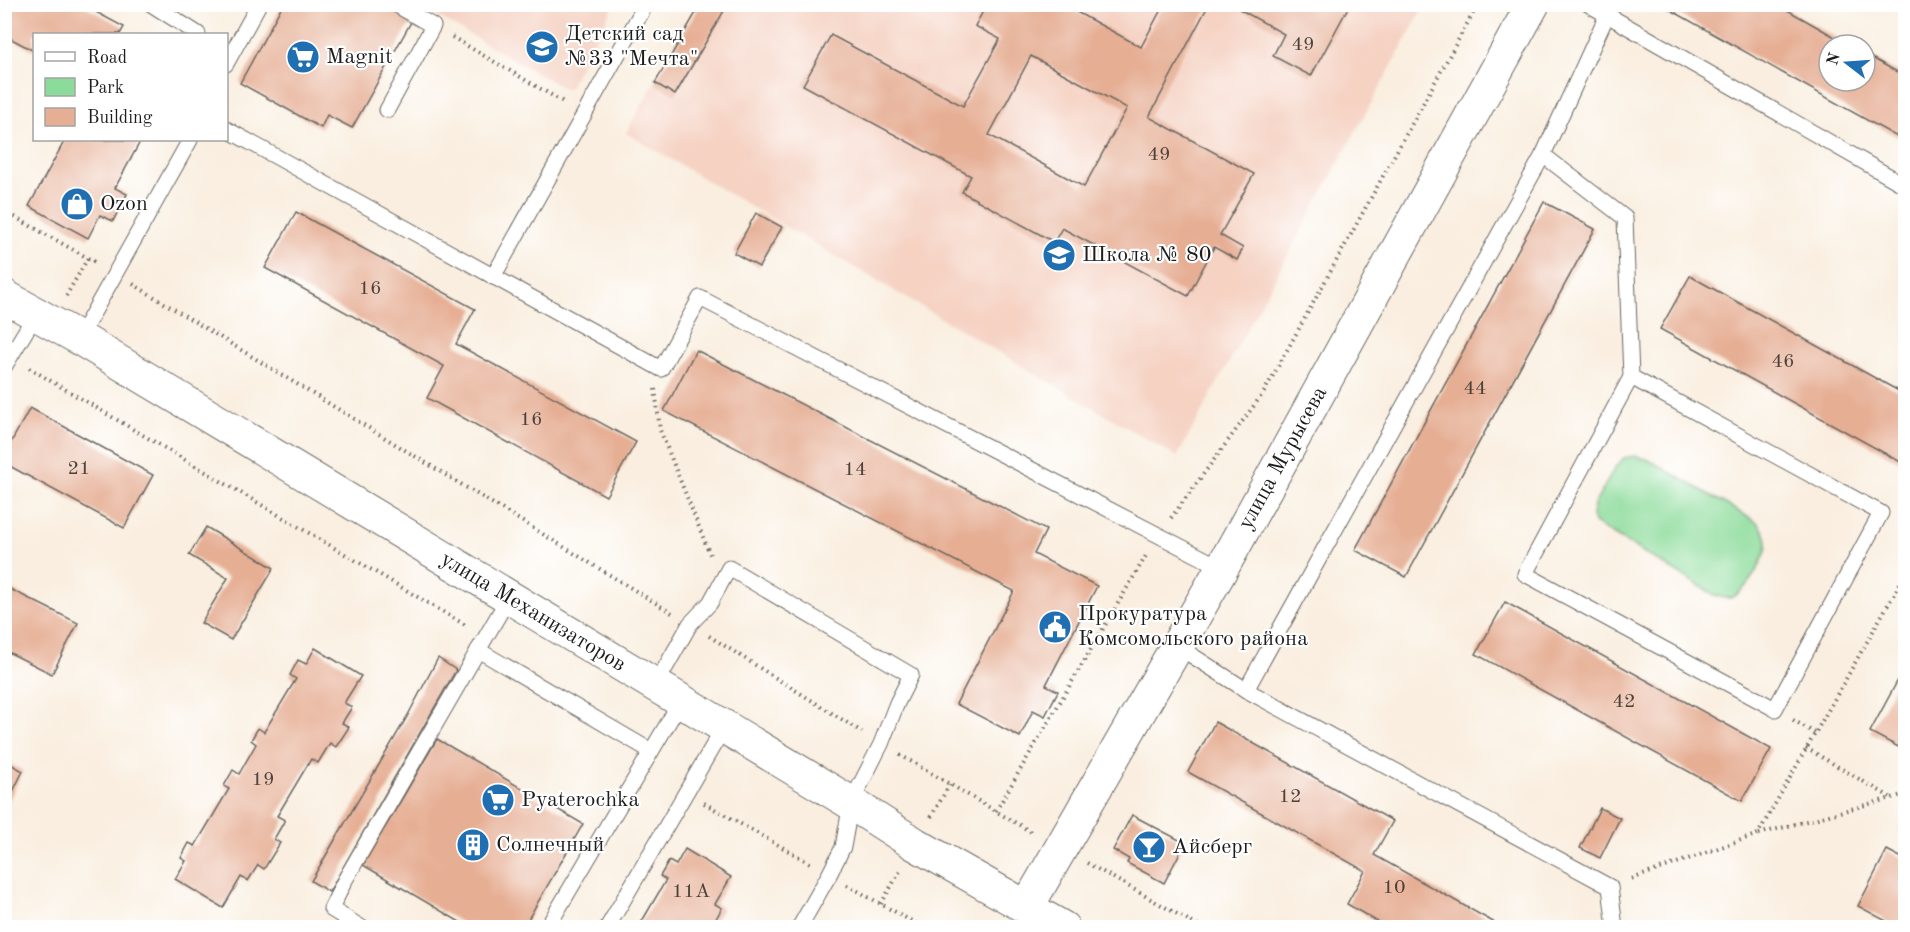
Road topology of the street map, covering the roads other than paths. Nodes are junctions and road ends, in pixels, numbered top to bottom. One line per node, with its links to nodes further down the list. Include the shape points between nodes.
1 (151, 4): 8 (lane)
2 (259, 4): 9 (lane)
3 (395, 4): 10 (lane, via 433,26)
4 (646, 4): 15 (lane)
5 (1533, 4): 21 (main road, улица Мурысева)
6 (1588, 4): 7 (lane)
7 (1607, 15): 13 (lane); 14 (lane)
8 (196, 33)
9 (228, 57)
10 (387, 110)
11 (228, 130): 15 (lane)
12 (189, 141): 18 (lane)
13 (1543, 155): 20 (lane, via 1625,218); 25 (lane)
14 (1905, 186)
15 (493, 277): 21 (lane, via 661,369 700,298)
16 (4, 296): 17 (main road, улица Механизаторов)
17 (36, 314): 18 (main road, улица Механизаторов); 19 (lane)
18 (79, 338): 22 (main road, улица Механизаторов)
19 (7, 363)
20 (1631, 377): 20 (lane, via 1525,574 1774,709 1881,513)
21 (1222, 568): 24 (main road, улица Мурысева)
22 (509, 597): 23 (lane); 26 (main road, улица Механизаторов)
23 (482, 644): 28 (lane); 31 (lane, via 331,909)
24 (1177, 646): 25 (lane); 30 (main road, улица Мурысева)
25 (1246, 690): 36 (lane, via 1610,887)
26 (668, 693): 27 (main road, улица Механизаторов); 28 (lane); 29 (lane, via 690,624 710,603 729,568 911,675)
27 (724, 727): 29 (main road, улица Механизаторов); 33 (lane)
28 (651, 751): 32 (lane)
29 (851, 803): 30 (main road, улица Механизаторов); 34 (lane, via 843,847)
30 (1027, 907): 35 (main road, улица Механизаторов)
31 (362, 927)
32 (547, 927)
33 (607, 927)
34 (798, 927)
35 (1063, 927)
36 (1615, 927)

